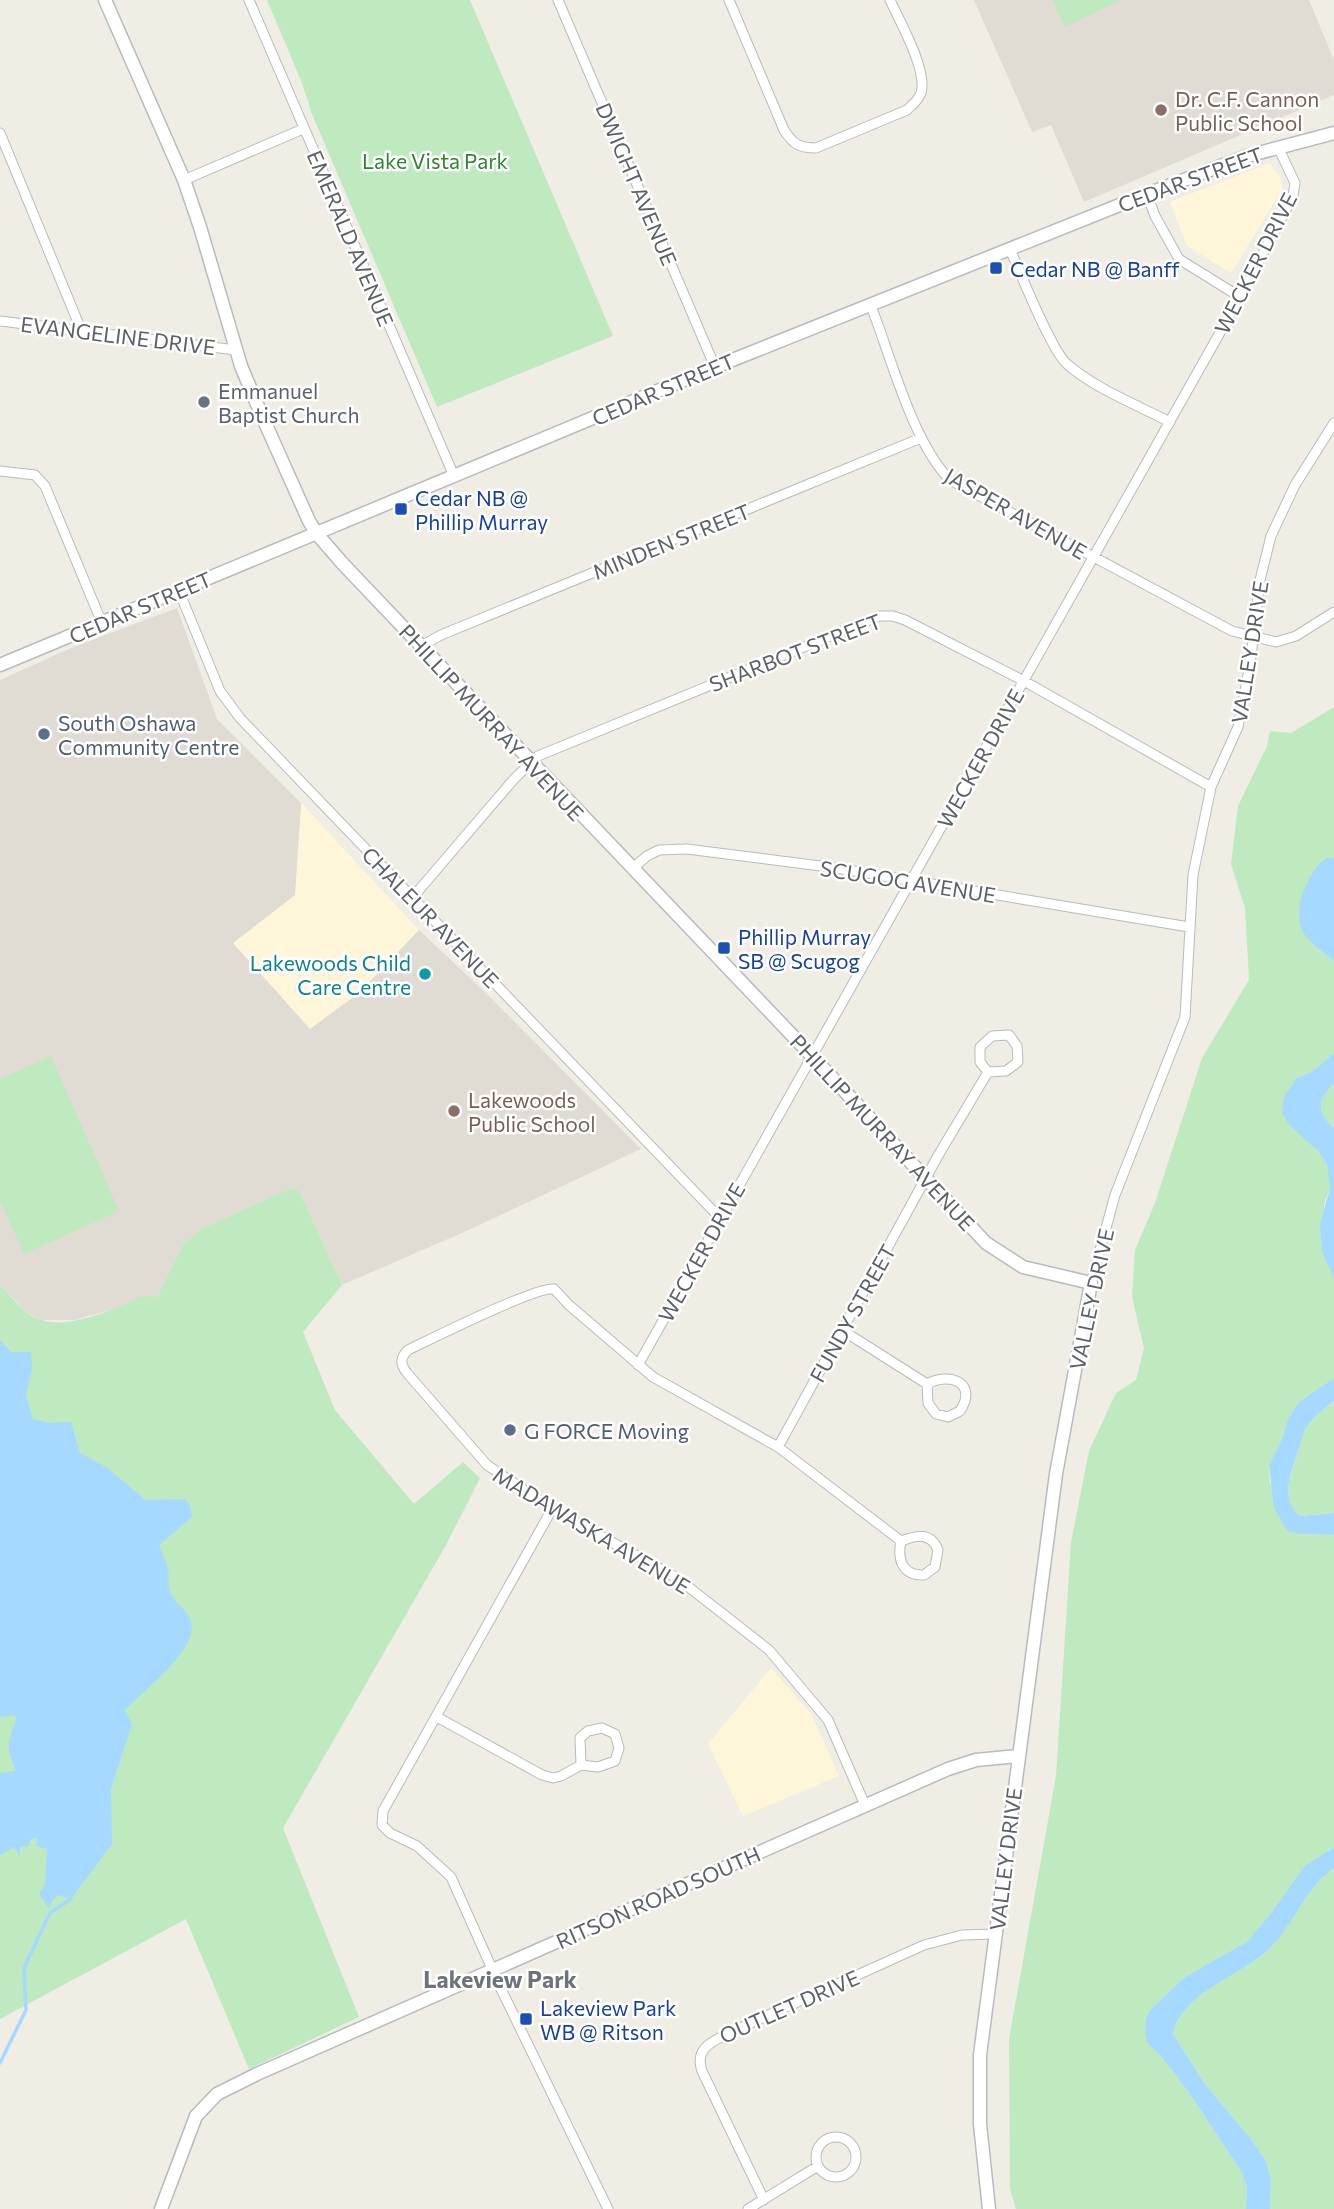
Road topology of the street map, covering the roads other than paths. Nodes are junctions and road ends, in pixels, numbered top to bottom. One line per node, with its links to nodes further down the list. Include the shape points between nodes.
1 (105, 0): 10 (street, PHILLIP MURRAY AVENUE)
2 (249, 0): 6 (street, EMERALD AVENUE)
3 (558, 0): 18 (street, DWIGHT AVENUE)
4 (729, 0): 5 (street, via 784,130 800,148 816,148 906,110 917,101 922,75)
5 (890, 0)
6 (303, 130): 10 (street); 23 (street, EMERALD AVENUE)
7 (0, 133): 16 (street)
8 (1333, 136): 9 (street, CEDAR STREET)
9 (1278, 147): 11 (street, CEDAR STREET); 13 (street, WECKER DRIVE, via 1295,183 1293,196)
10 (184, 180): 17 (street, PHILLIP MURRAY AVENUE)
11 (1147, 194): 12 (street, CEDAR STREET); 13 (street, via 1179,259)
12 (1010, 249): 14 (street, CEDAR STREET); 19 (street, via 1064,363)
13 (1240, 297): 19 (street, WECKER DRIVE)
14 (871, 306): 18 (street, CEDAR STREET); 21 (street, JASPER AVENUE)
15 (0, 321): 16 (street, EVANGELINE DRIVE)
16 (82, 332): 17 (street, EVANGELINE DRIVE)
17 (236, 349): 24 (street, PHILLIP MURRAY AVENUE)
18 (715, 367): 23 (street, CEDAR STREET)
19 (1170, 422): 25 (street, WECKER DRIVE)
20 (1334, 423): 29 (street, VALLEY DRIVE, via 1295,485 1271,536)
21 (921, 438): 25 (street, JASPER AVENUE, via 950,480); 30 (street, MINDEN STREET)
22 (0, 471): 28 (street, via 35,475 45,486)
23 (454, 477): 24 (street, CEDAR STREET)
24 (317, 534): 26 (street, CEDAR STREET); 30 (street, PHILLIP MURRAY AVENUE)
25 (1092, 558): 29 (street, JASPER AVENUE); 32 (street, WECKER DRIVE)
26 (179, 591): 28 (street, CEDAR STREET); 37 (street, CHALEUR AVENUE, via 227,704)
27 (1334, 612): 29 (street, JASPER AVENUE, via 1296,636 1276,642)
28 (102, 623): 31 (street, CEDAR STREET)
29 (1251, 637): 34 (street, VALLEY DRIVE, via 1238,727)
30 (421, 646): 33 (street, PHILLIP MURRAY AVENUE)
31 (0, 665)
32 (1024, 681): 33 (street, SHARBOT STREET, via 905,620 879,616 548,750); 34 (street, SHARBOT STREET); 36 (street, WECKER DRIVE)
33 (530, 762): 35 (street, PHILLIP MURRAY AVENUE); 37 (street, SHARBOT STREET)
34 (1210, 787): 38 (street, VALLEY DRIVE, via 1193,875)
35 (632, 869): 36 (street, SCUGOG AVENUE, via 659,850 687,849); 39 (street, PHILLIP MURRAY AVENUE)
36 (911, 882): 38 (street, SCUGOG AVENUE); 39 (street, WECKER DRIVE)
37 (412, 897): 42 (street, CHALEUR AVENUE)
38 (1189, 927): 43 (street, VALLEY DRIVE, via 1185,1017 1115,1195)
39 (811, 1055): 41 (street, PHILLIP MURRAY AVENUE); 42 (street, WECKER DRIVE)
40 (988, 1072): 40 (street, via 1006,1071 1018,1062 1017,1046 1009,1035 992,1036 980,1047 979,1062); 41 (street, FUNDY STREET)
41 (926, 1179): 43 (street, PHILLIP MURRAY AVENUE, via 986,1243 1023,1267); 44 (street, FUNDY STREET)
42 (720, 1218): 45 (street, WECKER DRIVE)
43 (1091, 1283): 51 (street, VALLEY DRIVE, via 1056,1474)
44 (842, 1330): 46 (street); 47 (street, FUNDY STREET)
45 (638, 1365): 47 (street); 48 (street, MADAWASKA AVENUE, via 550,1288 408,1350 402,1358 404,1369 487,1465)
46 (928, 1384): 46 (street, via 945,1377 962,1384 966,1398 961,1411 948,1417 936,1414 928,1403)
47 (778, 1447): 49 (street)
48 (552, 1509): 50 (street); 53 (street, MADAWASKA AVENUE, via 677,1578 769,1650 828,1720)
49 (901, 1541): 49 (street, via 900,1556 909,1573 924,1575 935,1567 938,1550 930,1538 921,1535)
50 (437, 1717): 52 (street, via 542,1775 561,1776); 55 (street, via 383,1811 382,1825 417,1846 451,1877)
51 (1018, 1756): 53 (street, RITSON ROAD SOUTH, via 961,1765); 54 (street, VALLEY DRIVE)
52 (581, 1765): 52 (street, via 598,1767 615,1760 619,1748 615,1734 603,1728 580,1738)
53 (865, 1805): 55 (street, RITSON ROAD SOUTH)
54 (995, 1934): 57 (street, OUTLET DRIVE, via 924,1945 731,2032 702,2050 702,2071); 62 (street, VALLEY DRIVE, via 979,2090)
55 (492, 1970): 58 (street, RITSON ROAD SOUTH, via 217,2094 196,2116); 60 (street)
56 (818, 2166): 56 (street, via 833,2177 846,2174 855,2163 854,2149 844,2139 828,2139 818,2148); 57 (street)
57 (764, 2200): 61 (street)
58 (163, 2203): 59 (street, RITSON ROAD SOUTH)
59 (176, 2209)
60 (608, 2209)
61 (748, 2209)
62 (989, 2209)

